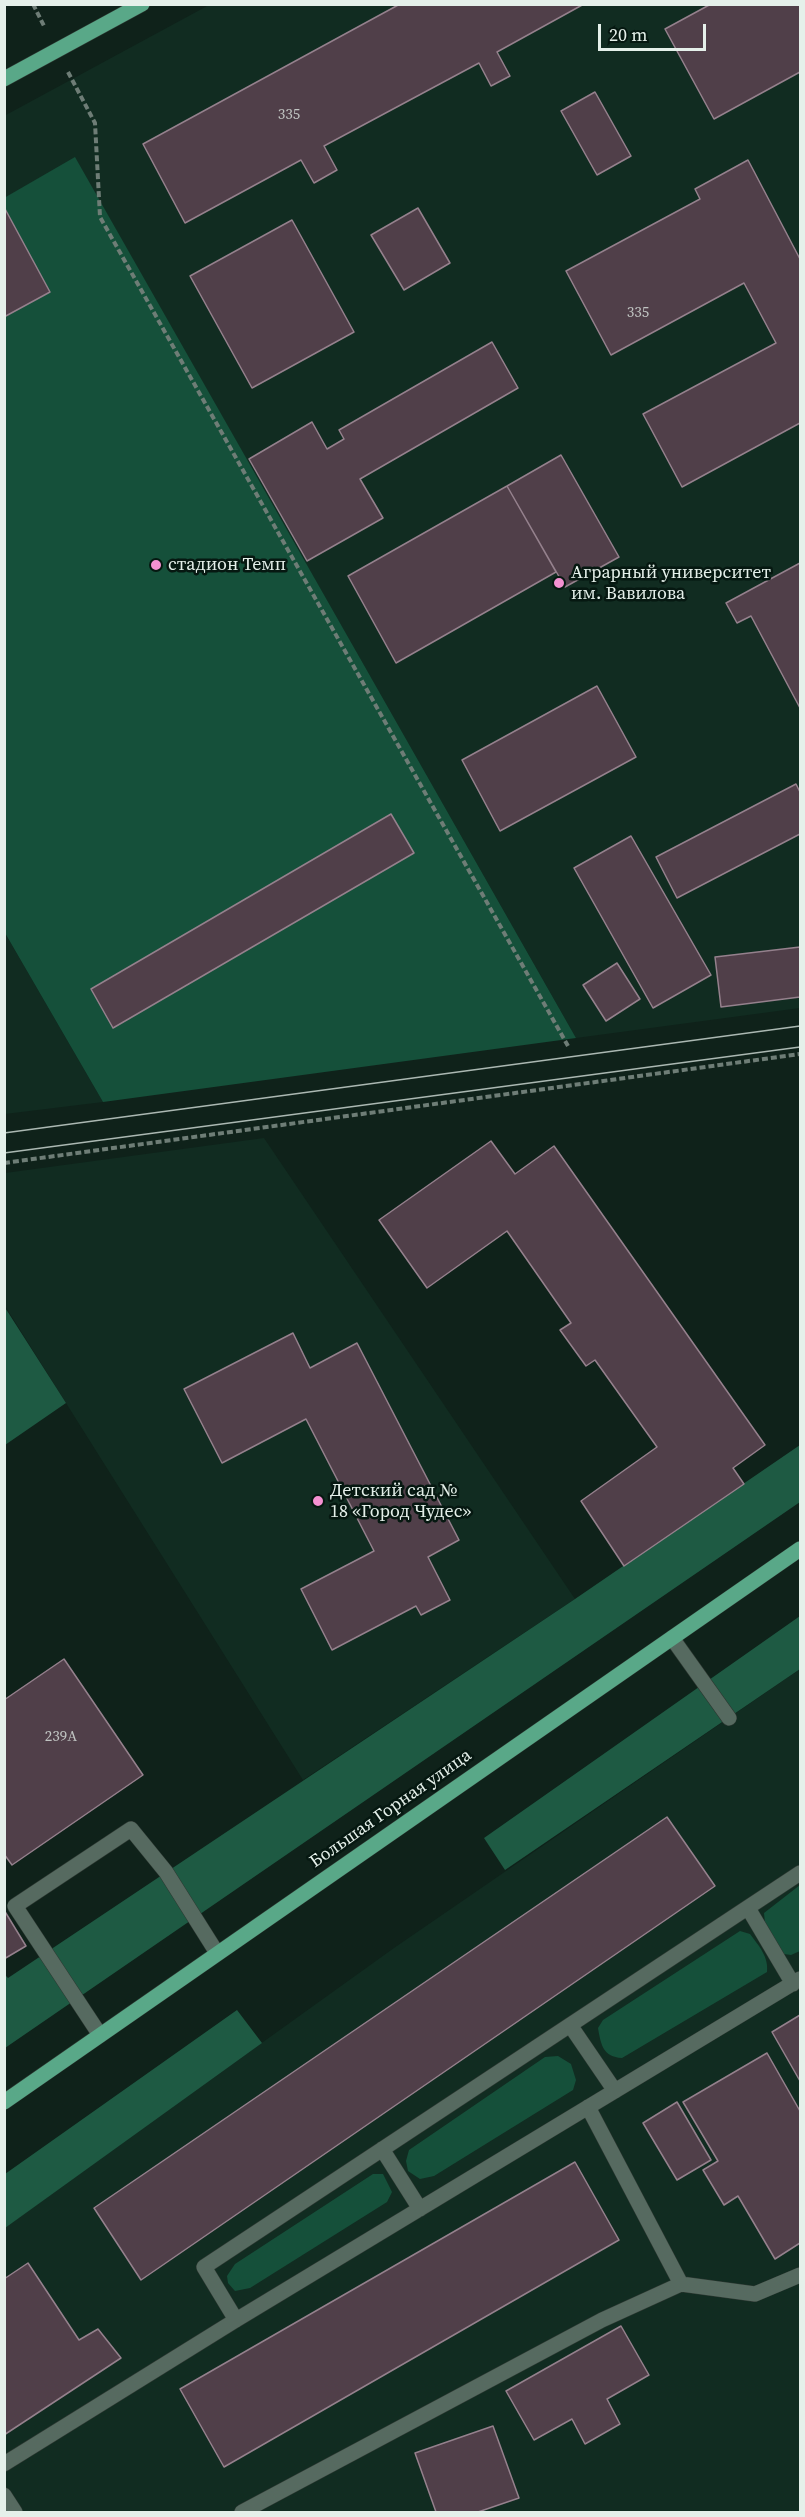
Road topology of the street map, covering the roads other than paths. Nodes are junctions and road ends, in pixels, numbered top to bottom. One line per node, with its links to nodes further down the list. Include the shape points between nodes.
1 (142, 4): 2 (main road)
2 (4, 79)
3 (801, 1549): 4 (main road, Большая Горная улица)
4 (672, 1638): 5 (lane); 8 (main road, Большая Горная улица)
5 (729, 1718)
6 (801, 1873): 7 (lane)
7 (748, 1908): 9 (lane); 10 (lane)
8 (217, 1953): 11 (main road, Большая Горная улица); 11 (lane, via 166,1872 130,1829 15,1906)
9 (797, 1981): 12 (lane)
10 (570, 2025): 12 (lane); 15 (lane)
11 (100, 2035): 13 (main road, Большая Горная улица)
12 (615, 2091): 14 (lane)
13 (4, 2102)
14 (588, 2107): 16 (lane); 18 (lane)
15 (382, 2150): 16 (lane); 19 (lane, via 204,2267)
16 (420, 2209): 19 (lane)
17 (801, 2275): 18 (lane, via 755,2294)
18 (681, 2284): 23 (lane, via 602,2320)
19 (236, 2320): 20 (lane)
20 (4, 2464)
21 (4, 2495): 22 (lane)
22 (15, 2512)
23 (242, 2512)

